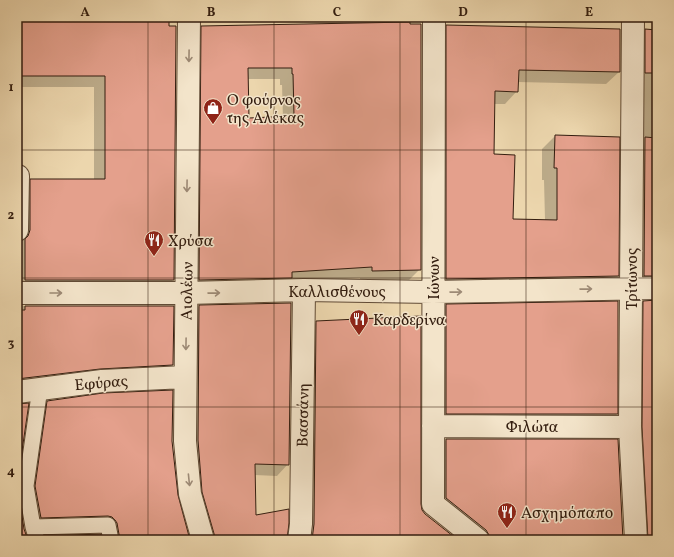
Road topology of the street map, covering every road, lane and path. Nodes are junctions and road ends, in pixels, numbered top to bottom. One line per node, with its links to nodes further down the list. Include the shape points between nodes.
1 (189, 17): 11 (street, Αιολέων, one-way to 11)
2 (434, 17): 9 (street, Ιώνων)
3 (633, 17): 6 (street, Τρίτωνος)
4 (18, 176): 5 (street)
5 (17, 230)
6 (631, 288): 7 (street, Καλλισθένους); 9 (street, Καλλισθένους, one-way to 6); 16 (street, Τρίτωνος)
7 (657, 288)
8 (304, 290): 9 (street, Καλλισθένους); 11 (street, Καλλισθένους, one-way to 8); 20 (street, Βασσάνη)
9 (433, 292): 15 (street, Ιώνων)
10 (17, 293): 11 (street, Καλλισθένους, one-way to 11)
11 (186, 293): 12 (street, Αιολέων, one-way to 12)
12 (185, 377): 13 (street, Εφύρας, via 102,381); 19 (street, Αιολέων, one-way to 19, via 184,441 190,494)
13 (40, 388): 14 (street, Εφύρας); 17 (lane, via 26,486)
14 (17, 392)
15 (433, 426): 16 (street, Φιλώτα); 21 (street, Ιώνων, via 433,504)
16 (630, 427): 22 (street, Τρίτωνος)
17 (35, 533): 18 (lane, via 108,525)
18 (111, 540)
19 (203, 540)
20 (299, 540)
21 (478, 540)
22 (636, 540)

